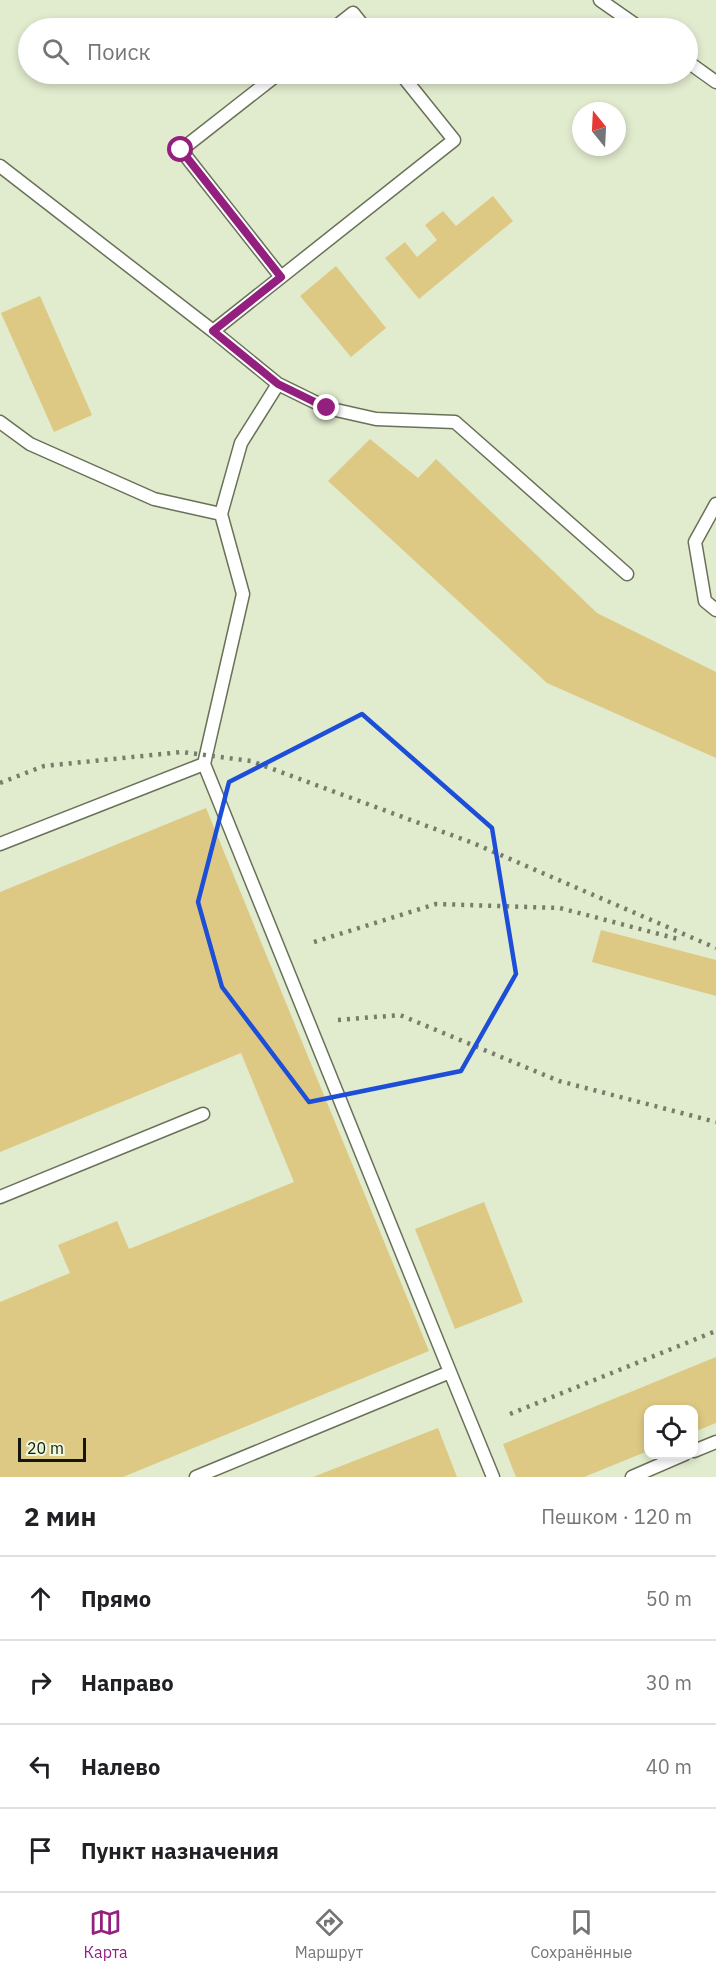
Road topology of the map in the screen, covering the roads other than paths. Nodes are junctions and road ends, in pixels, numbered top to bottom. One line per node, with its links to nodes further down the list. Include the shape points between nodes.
1 (600, 0): 2 (lane)
2 (626, 18)
3 (698, 70): 4 (lane)
4 (716, 82)
5 (265, 84): 8 (lane, via 181,150)
6 (409, 84): 8 (lane, via 454,140)
7 (0, 166): 9 (lane)
8 (281, 277): 9 (lane)
9 (213, 331): 10 (lane)
10 (278, 384): 13 (lane, via 241,443); 14 (lane, via 327,408 366,417 455,422)
11 (0, 422): 13 (lane, via 30,444 154,499)
12 (716, 504): 15 (lane, via 695,542 705,601)
13 (222, 514): 16 (lane, via 243,594)
14 (627, 574)
15 (716, 610)
16 (204, 764): 17 (lane); 20 (lane)
17 (0, 844)
18 (203, 1114): 19 (lane)
19 (0, 1197)
20 (450, 1372): 24 (lane); 25 (lane)
21 (716, 1442): 22 (lane)
22 (698, 1449)
23 (675, 1459): 26 (lane)
24 (196, 1477)
25 (493, 1477)
26 (632, 1477)

